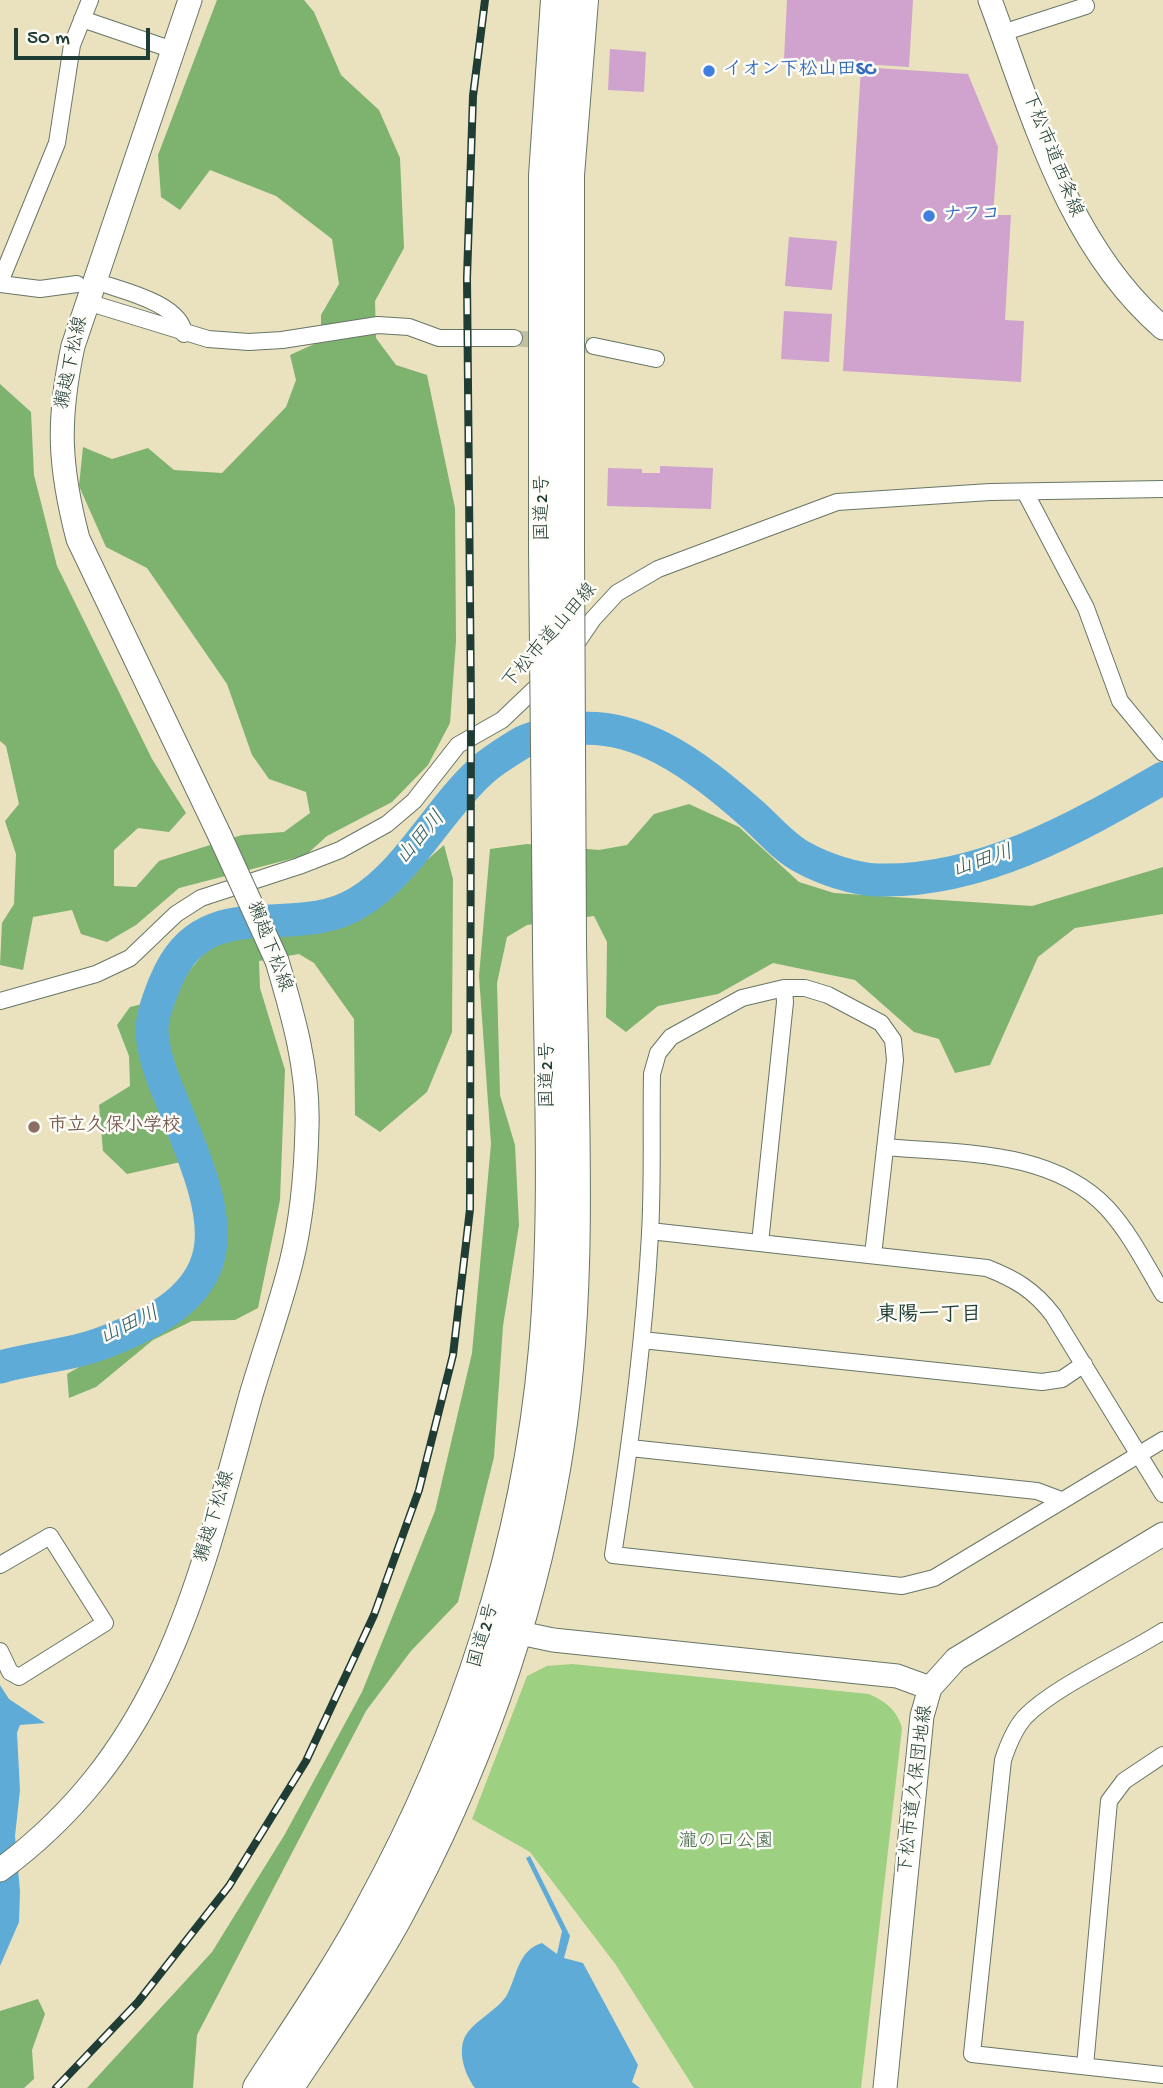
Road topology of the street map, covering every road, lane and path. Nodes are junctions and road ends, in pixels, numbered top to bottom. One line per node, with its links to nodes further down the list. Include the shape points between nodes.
1 (90, 0): 7 (street)
2 (190, 0): 9 (main road, 獺越下松線)
3 (556, 0): 20 (highway, 国道2号, via 544,176)
4 (583, 0): 20 (highway, 国道2号, via 569,175)
5 (990, 0): 8 (main road, 下松市道西条線)
6 (1086, 6): 8 (street)
7 (82, 19): 9 (street); 10 (street, via 72,45 57,143)
8 (1002, 33): 13 (main road, 下松市道西条線, via 1071,211 1107,267 1137,305)
9 (173, 50): 12 (main road, 獺越下松線)
10 (0, 283): 12 (street)
11 (107, 285): 14 (street, via 158,303 177,320)
12 (82, 293): 14 (street); 43 (main road, 獺越下松線, bridge, via 60,432 65,487 78,539 107,605 277,961 304,1070 304,1187 291,1262 186,1617 163,1672 100,1774 27,1850)
13 (1163, 328)
14 (184, 334): 15 (street, via 250,342 377,325 409,327 439,338)
15 (514, 338)
16 (594, 346): 17 (street)
17 (656, 359)
18 (1163, 489): 19 (street, 下松市道山田線)
19 (1025, 492): 21 (street, via 1086,608 1120,702); 23 (street, 下松市道山田線, via 837,502 658,569 617,593 528,698 502,720 458,745 414,801 387,824 340,850 201,898 176,914 130,958)
20 (556, 548): 38 (highway, 国道2号, bridge, via 560,942 544,1349)
21 (1163, 753)
22 (784, 988): 24 (street, via 828,995 881,1023 893,1040 895,1060); 25 (street, via 742,998 670,1037 658,1053 652,1074); 26 (street)
23 (0, 1001)
24 (884, 1147): 27 (street); 28 (street, via 1011,1160 1042,1167 1077,1184 1106,1208 1129,1237)
25 (650, 1231): 26 (street); 29 (street)
26 (760, 1242): 27 (street)
27 (873, 1255): 30 (street, via 987,1268 1017,1279 1039,1297)
28 (1163, 1294)
29 (642, 1340): 30 (street, via 1042,1382 1062,1379); 32 (street)
30 (1084, 1364): 33 (street)
31 (1163, 1440): 33 (street)
32 (630, 1448): 35 (street, via 1037,1491); 35 (street, via 613,1555 902,1586 934,1578)
33 (1139, 1455): 34 (street); 35 (street)
34 (1163, 1494)
35 (1061, 1500)
36 (1163, 1534): 41 (main road, 下松市道久保団地線, via 956,1659)
37 (0, 1565): 40 (street, via 50,1536 106,1623 19,1677 10,1672)
38 (502, 1629): 41 (main road, via 897,1676); 46 (highway, 国道2号, via 370,1908); 47 (highway, 国道2号, via 497,1696 445,1819 395,1920)
39 (1162, 1634): 44 (street, via 1043,1702 1010,1738 1003,1760 972,2054)
40 (0, 1651)
41 (930, 1688): 48 (main road, 下松市道久保団地線, via 922,1716)
42 (1163, 1755): 44 (street, via 1124,1781 1109,1801)
43 (0, 1870)
44 (1085, 2066): 45 (street)
45 (1163, 2075)
46 (258, 2088)
47 (288, 2088)
48 (885, 2088)

